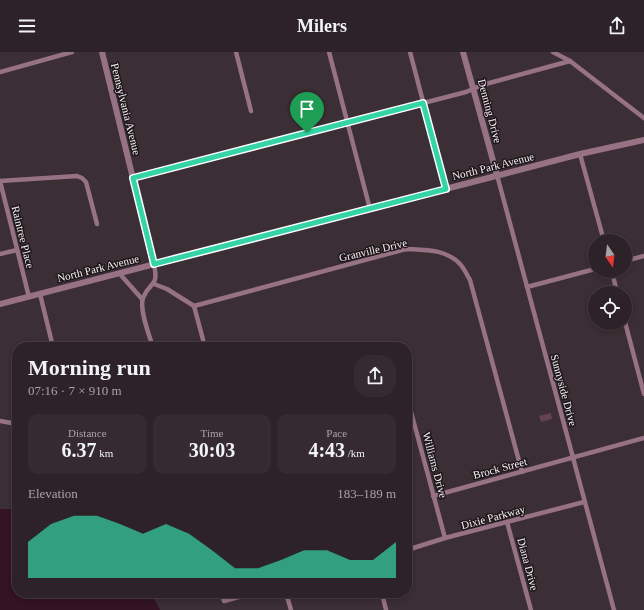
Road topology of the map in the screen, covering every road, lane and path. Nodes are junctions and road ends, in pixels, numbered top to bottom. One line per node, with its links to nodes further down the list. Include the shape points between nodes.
1 (72, 52): 8 (street)
2 (102, 52): 19 (street, Pennsylvania Avenue)
3 (236, 52): 13 (street)
4 (329, 52): 15 (street)
5 (410, 52): 12 (street)
6 (464, 52): 11 (street, Denning Drive)
7 (553, 52): 9 (street)
8 (54, 54): 10 (street)
9 (570, 61): 11 (street); 14 (street)
10 (0, 72)
11 (473, 89): 12 (street); 18 (street, Denning Drive)
12 (423, 103): 15 (street); 21 (street)
13 (251, 111)
14 (644, 118)
15 (348, 123): 19 (street); 22 (street)
16 (644, 140): 17 (street, North Park Avenue)
17 (580, 154): 18 (street, North Park Avenue); 24 (street)
18 (497, 175): 21 (street, North Park Avenue); 33 (street, Sunnyside Drive)
19 (133, 178): 29 (street, Pennsylvania Avenue)
20 (0, 181): 23 (street, via 77,176 82,178 86,182); 25 (street, Raintree Place)
21 (446, 189): 22 (street, North Park Avenue)
22 (370, 209): 29 (street, North Park Avenue)
23 (97, 224)
24 (602, 234)
25 (16, 250): 26 (street); 35 (street, Raintree Place)
26 (0, 254)
27 (644, 256): 28 (street)
28 (632, 259)
29 (154, 264): 31 (street, North Park Avenue); 32 (street)
30 (588, 271): 33 (street)
31 (119, 273): 34 (street, North Park Avenue); 36 (street)
32 (154, 284): 36 (street); 38 (street)
33 (527, 287): 48 (street, Sunnyside Drive)
34 (40, 294): 35 (street, North Park Avenue); 40 (street)
35 (29, 296): 37 (street, North Park Avenue)
36 (142, 299): 41 (street, via 142,309)
37 (0, 304)
38 (194, 306): 42 (street); 49 (street, Granville Drive, via 406,249 448,254 460,264 470,280)
39 (627, 330): 43 (street)
40 (52, 342)
41 (152, 342)
42 (204, 342)
43 (644, 394)
44 (412, 416): 50 (street, Williams Drive)
45 (0, 421): 46 (street)
46 (12, 423)
47 (644, 438): 48 (street, Brock Street)
48 (572, 458): 49 (street, Brock Street); 51 (street, Sunnyside Drive)
49 (522, 472): 50 (street, Brock Street)
50 (433, 496): 53 (street, Williams Drive)
51 (584, 502): 52 (street, Dixie Parkway); 62 (street, Sunnyside Drive)
52 (507, 522): 53 (street, Dixie Parkway); 61 (street, Diana Drive)
53 (445, 538): 54 (street, Dixie Parkway)
54 (412, 548)
55 (223, 598): 56 (street, via 224,601)
56 (235, 598)
57 (287, 598): 59 (street)
58 (383, 598): 60 (street)
59 (291, 610)
60 (386, 610)
61 (530, 610)
62 (614, 610)

